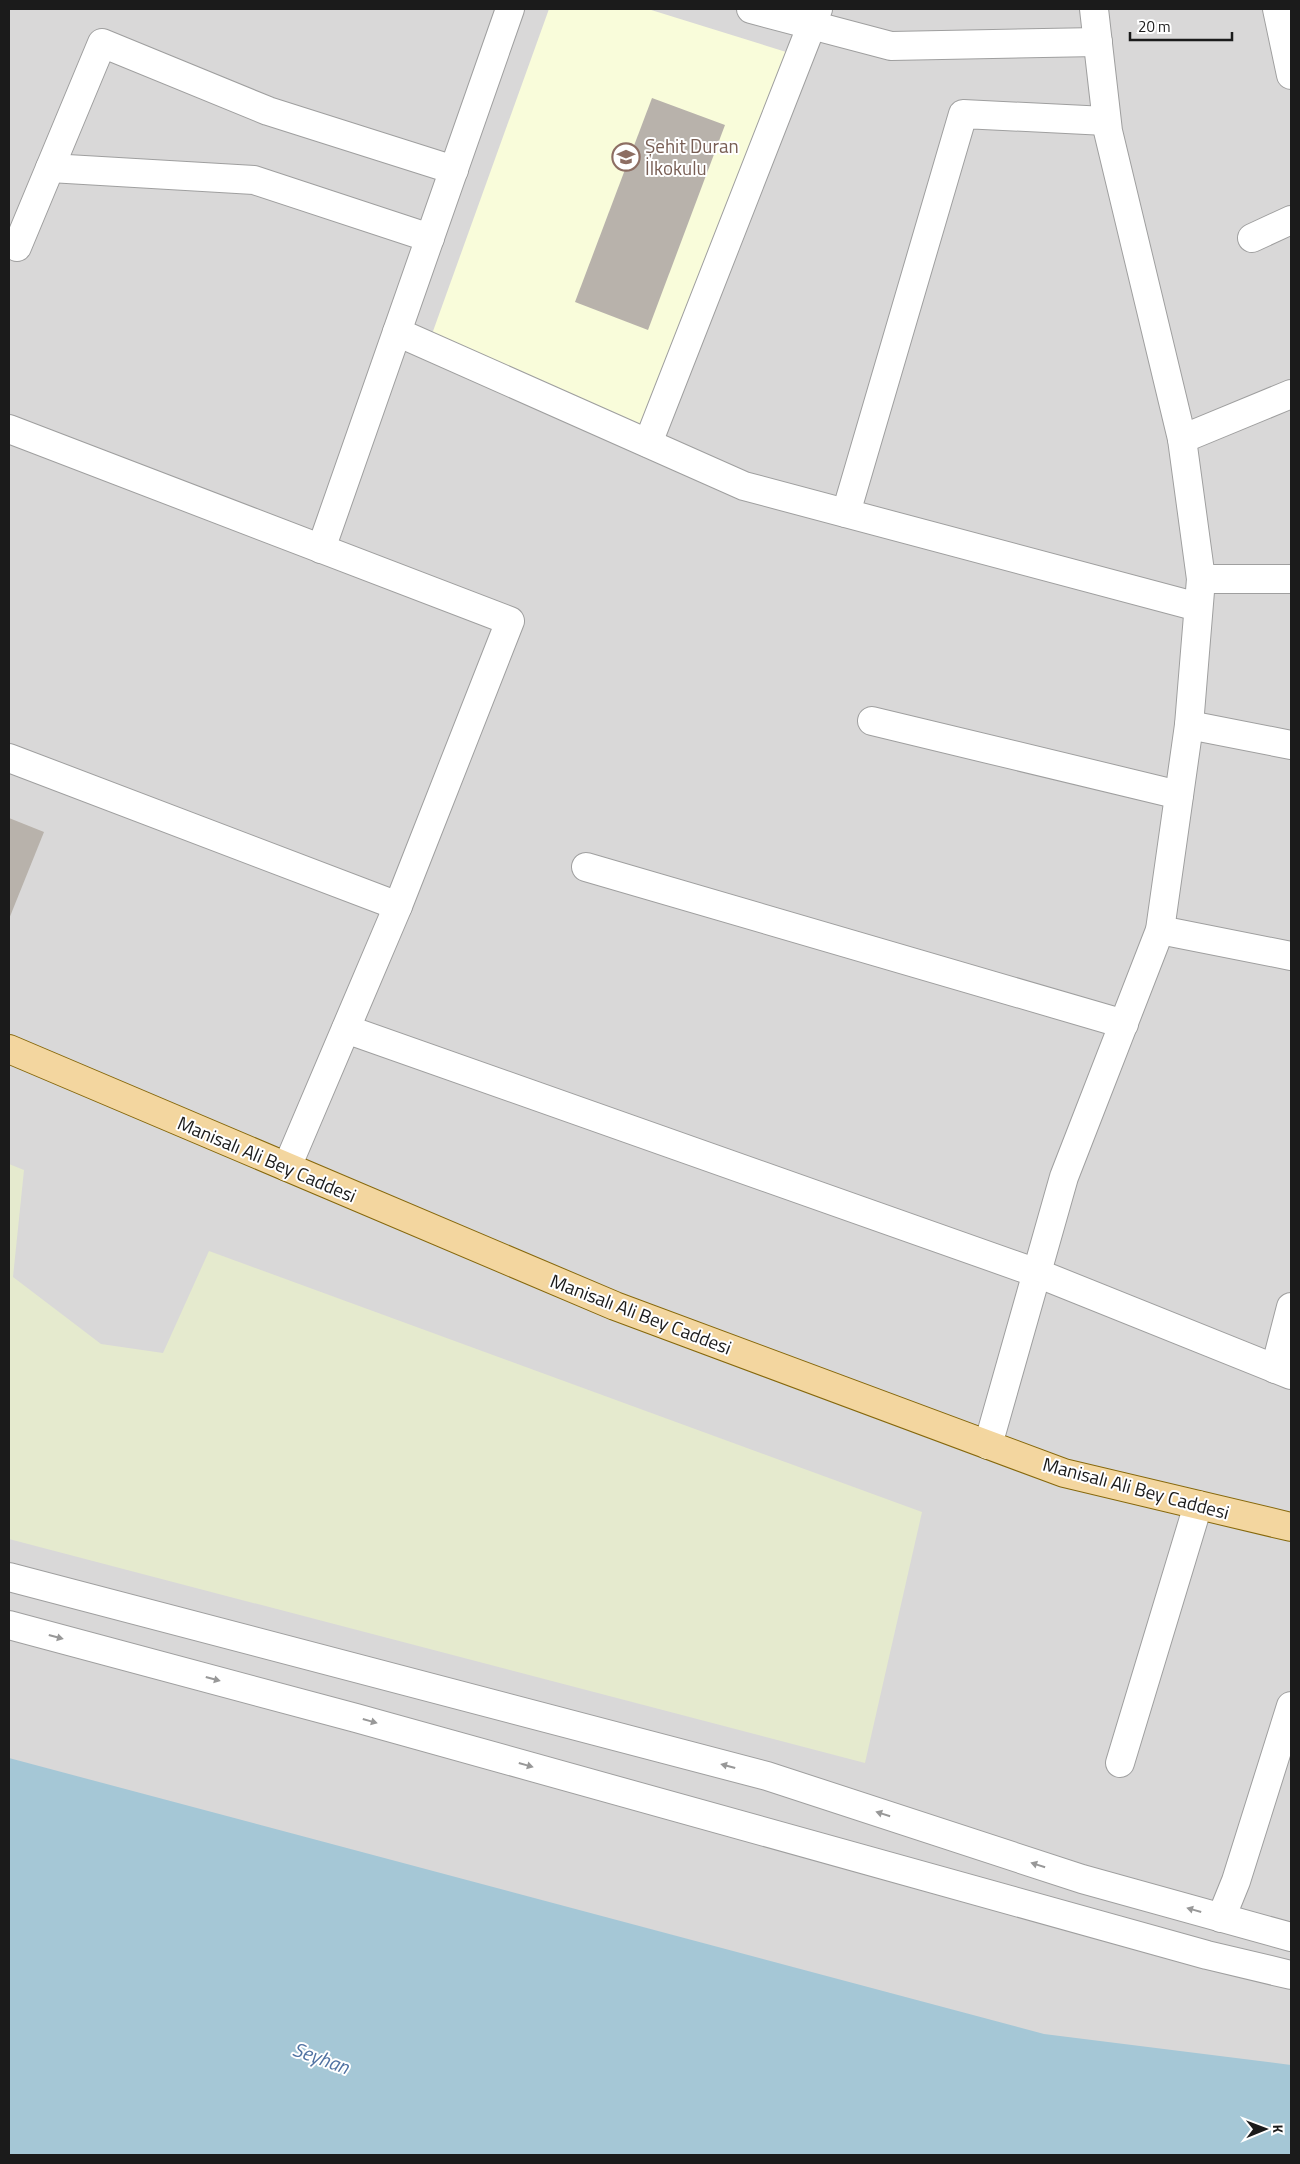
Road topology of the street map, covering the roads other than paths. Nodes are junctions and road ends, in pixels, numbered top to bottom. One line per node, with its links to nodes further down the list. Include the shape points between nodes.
1 (510, 9): 10 (street)
2 (751, 9): 5 (street)
3 (1094, 9): 6 (street)
4 (1277, 9): 7 (street)
5 (815, 17): 6 (street, via 891,46); 19 (street)
6 (1098, 42): 8 (street)
7 (1291, 74)
8 (1106, 121): 18 (street); 20 (street, via 963,114)
9 (50, 168): 10 (street, via 102,43 268,111); 12 (street, via 254,180); 14 (street)
10 (454, 170): 12 (street)
11 (1291, 220): 13 (street)
12 (430, 238): 15 (street)
13 (1252, 238)
14 (17, 247)
15 (397, 332): 19 (street); 21 (street)
16 (1291, 394): 18 (street)
17 (9, 429): 21 (street)
18 (1182, 439): 22 (street)
19 (648, 443): 20 (street, via 744,486)
20 (846, 513): 24 (street)
21 (321, 549): 31 (street, via 510,621)
22 (1201, 579): 23 (street); 24 (street)
23 (1291, 580)
24 (1198, 607): 26 (street)
25 (872, 721): 29 (street)
26 (1189, 725): 27 (street); 29 (street)
27 (1291, 745)
28 (9, 758): 31 (street)
29 (1179, 794): 32 (street)
30 (586, 867): 34 (street)
31 (398, 906): 35 (street)
32 (1160, 930): 33 (street); 34 (street)
33 (1291, 956)
34 (1124, 1024): 38 (street, via 1064,1177)
35 (346, 1029): 37 (street); 38 (street)
36 (9, 1049): 37 (main road, Manisalı Ali Bey Caddesi)
37 (287, 1167): 41 (main road, Manisalı Ali Bey Caddesi, via 615,1306)
38 (1037, 1273): 40 (street); 41 (street)
39 (1291, 1307): 40 (street)
40 (1283, 1372)
41 (988, 1445): 42 (main road, Manisalı Ali Bey Caddesi, via 1064,1473)
42 (1198, 1505): 43 (main road, Manisalı Ali Bey Caddesi); 47 (street)
43 (1291, 1527)
44 (9, 1577): 48 (street, one-way to 44, via 1082,1879 767,1776)
45 (9, 1625): 50 (street, one-way to 50, via 1208,1955)
46 (1291, 1706): 48 (street, via 1236,1881)
47 (1120, 1763)
48 (1221, 1918): 49 (street)
49 (1291, 1937)
50 (1291, 1975)

